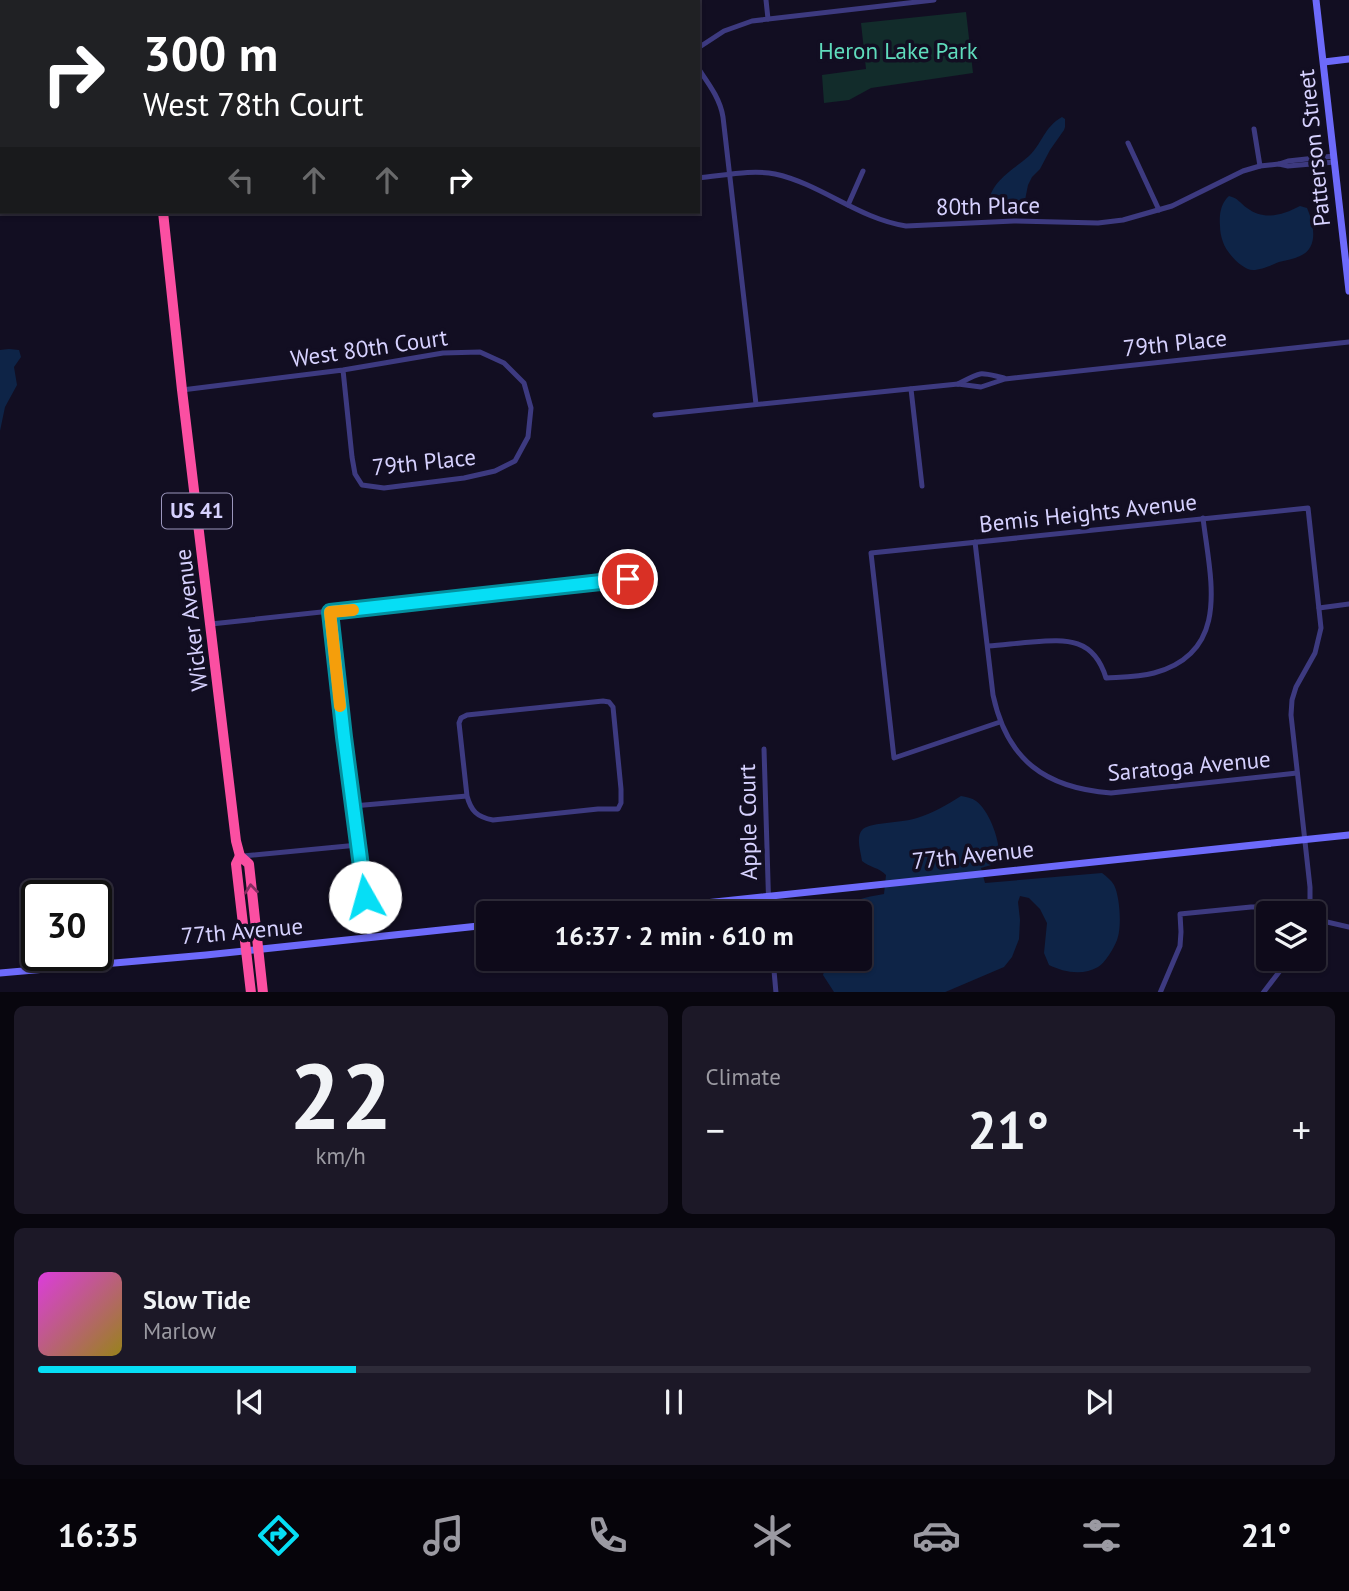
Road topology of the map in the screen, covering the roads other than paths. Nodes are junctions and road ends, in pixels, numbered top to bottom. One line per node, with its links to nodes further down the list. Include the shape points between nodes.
1 (766, 0): 5 (street)
2 (934, 0): 4 (street)
3 (1316, 0): 8 (street, Patterson Street)
4 (873, 4): 5 (street)
5 (768, 19): 6 (street, via 737,25)
6 (700, 47)
7 (1349, 60): 8 (street)
8 (1324, 62): 12 (street, Patterson Street)
9 (700, 71): 15 (street, via 721,107)
10 (1254, 129): 13 (street)
11 (1128, 144): 18 (street)
12 (1334, 159): 13 (street, 80th Place); 20 (street, Patterson Street)
13 (1260, 166): 18 (street, 80th Place)
14 (863, 171): 17 (street)
15 (729, 175): 16 (street, 80th Place); 17 (street, 80th Place, via 771,173); 28 (street)
16 (700, 178)
17 (848, 205): 18 (street, 80th Place, via 890,224 906,226 1098,223)
18 (1159, 211)
19 (163, 214): 27 (highway, Wicker Avenue / US 41)
20 (1346, 229): 21 (street, Patterson Street)
21 (1349, 291)
22 (1349, 342): 24 (street, 79th Place)
23 (343, 370): 27 (street, West 80th Court); 29 (street, West 80th Court, via 480,352 504,363 524,383); 29 (street, 79th Place, via 352,457 362,485 384,488 495,471 514,461 528,437)
24 (1005, 379): 25 (street, 79th Place, via 981,387); 25 (street, 79th Place, via 978,373)
25 (958, 384): 26 (street, 79th Place)
26 (911, 389): 28 (street, 79th Place); 31 (street)
27 (182, 390): 38 (highway, Wicker Avenue / US 41)
28 (756, 404): 30 (street, 79th Place)
29 (531, 408)
30 (655, 415)
31 (922, 486)
32 (1203, 518): 33 (street, Bemis Heights Avenue); 36 (street, Bemis Heights Avenue, via 1308,508); 39 (street, via 1210,619 1198,645 1170,668 1106,678 1098,659 1077,643 1062,639)
33 (975, 542): 39 (street, Saratoga Avenue); 40 (street, Bemis Heights Avenue, via 871,553 894,758)
34 (628, 579): 37 (street)
35 (1349, 604): 36 (street)
36 (1319, 608): 42 (street, via 1319,642 1292,700)
37 (330, 612): 38 (street); 44 (street)
38 (211, 624): 48 (highway, Wicker Avenue / US 41)
39 (988, 646): 40 (street, Saratoga Avenue)
40 (1000, 722): 42 (street, Saratoga Avenue, via 1015,750 1034,769 1086,791 1111,793)
41 (764, 749): 49 (street, Apple Court)
42 (1297, 773): 46 (street)
43 (467, 796): 43 (street, via 461,718 603,701 613,707 621,789 618,809 493,820 475,814); 44 (street)
44 (353, 806): 47 (street)
45 (1349, 835): 46 (street, 77th Avenue)
46 (1305, 839): 49 (street, 77th Avenue); 52 (street)
47 (358, 845): 48 (street); 57 (street)
48 (240, 856): 58 (highway, Wicker Avenue / US 41, one-way to 48, via 248,864); 59 (highway, Wicker Avenue / US 41, via 236,864)
49 (767, 895): 50 (street, 77th Avenue); 51 (street, Apple Court)
50 (715, 901)
51 (767, 901)
52 (1310, 901)
53 (1256, 907): 66 (street, via 1180,914 1180,946)
54 (1326, 922): 56 (street)
55 (476, 926): 57 (street, 77th Avenue)
56 (1349, 927)
57 (370, 938): 58 (street, 77th Avenue)
58 (258, 950): 59 (street, 77th Avenue); 64 (highway, Wicker Avenue / US 41)
59 (246, 951): 62 (street, 77th Avenue); 63 (highway, Wicker Avenue / US 41)
60 (774, 971): 65 (street)
61 (1279, 971): 67 (street)
62 (0, 973)
63 (251, 992)
64 (262, 992)
65 (776, 992)
66 (1160, 992)
67 (1262, 992)

